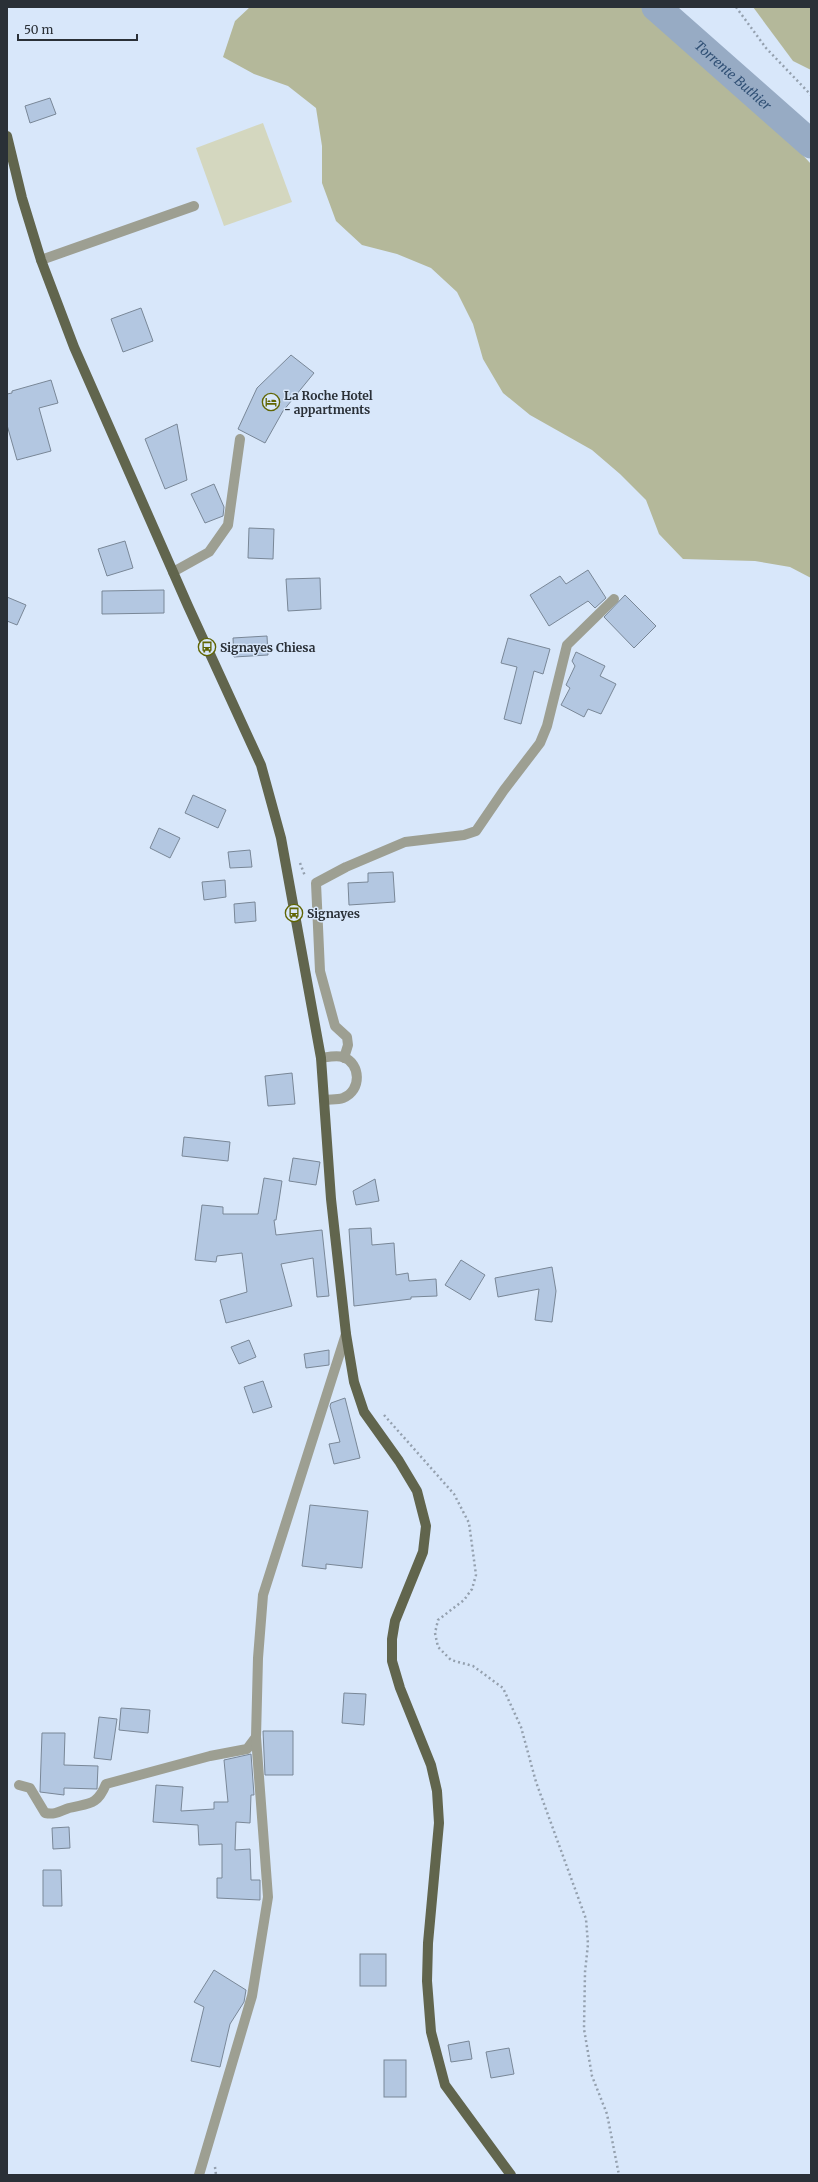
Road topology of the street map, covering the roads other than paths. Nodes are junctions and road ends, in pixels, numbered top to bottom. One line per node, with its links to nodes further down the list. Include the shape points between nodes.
1 (7, 136): 3 (main road)
2 (194, 206): 3 (street)
3 (41, 260): 5 (main road, via 74,348)
4 (240, 439): 5 (street, via 228,525 209,552)
5 (173, 572): 7 (main road, via 261,765 282,838)
6 (614, 599): 8 (street, via 567,645 547,726 540,743 476,831 464,835 405,842 352,864 316,883 320,972 335,1026 347,1037 348,1045)
7 (321, 1058): 8 (street); 9 (main road)
8 (344, 1058): 9 (street, via 350,1062 357,1074 354,1088 344,1098)
9 (324, 1100): 10 (main road, via 331,1199)
10 (346, 1334): 11 (street, via 263,1595); 14 (main road, via 354,1382 364,1412 417,1490 426,1526 423,1552 395,1621 392,1661 431,1765 439,1807 440,1823 428,1943 427,1981 431,2032 445,2085)
11 (256, 1737): 12 (street, via 247,1749 210,1756 106,1784 101,1796 90,1804 68,1808 54,1815 45,1813 30,1788); 13 (street, via 268,1897 252,1996)
12 (19, 1785)
13 (199, 2175)
14 (511, 2175)

